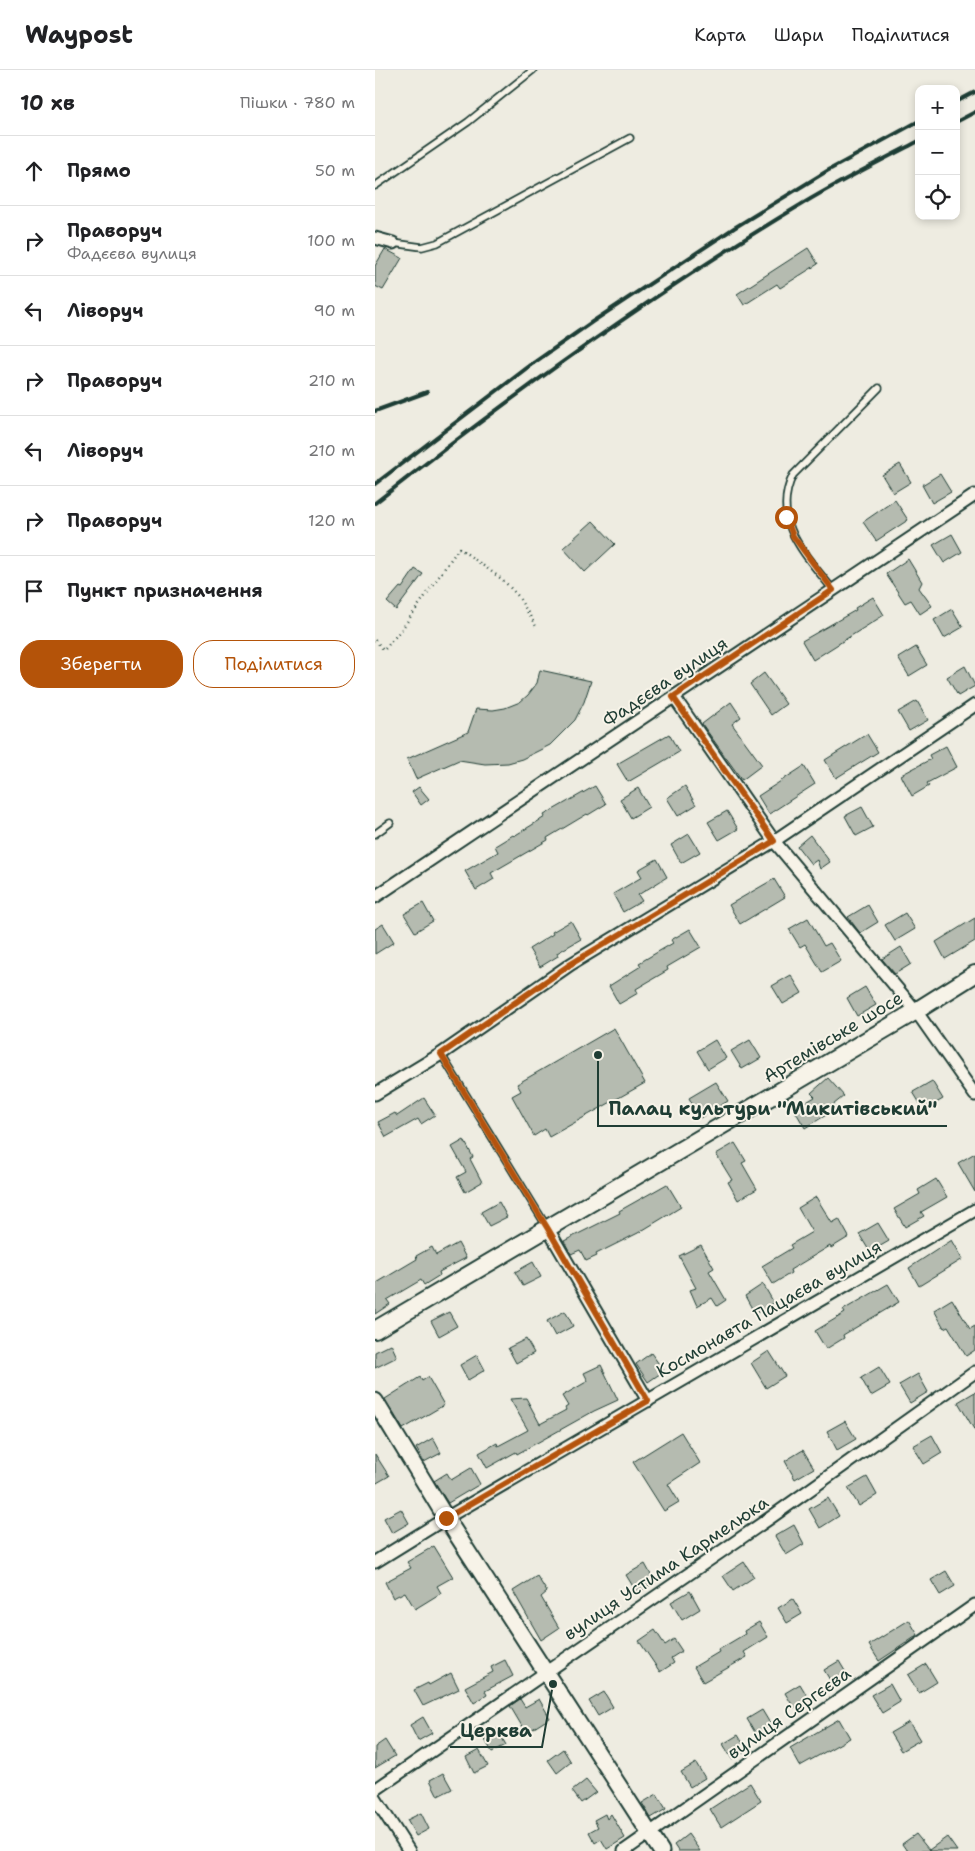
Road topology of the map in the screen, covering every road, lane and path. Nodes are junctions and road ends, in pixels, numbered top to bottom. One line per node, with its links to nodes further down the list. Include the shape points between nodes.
1 (533, 70): 3 (lane, via 468,122)
2 (631, 138): 5 (lane, via 437,243 422,247)
3 (375, 186)
4 (375, 238): 5 (street)
5 (393, 243)
6 (879, 388): 8 (lane, via 793,475 788,489 786,517 793,536)
7 (975, 495): 8 (street, Фадєєва вулиця)
8 (833, 590): 11 (street, Фадєєва вулиця)
9 (537, 628): 10 (path, via 518,596 503,580 459,548 384,650)
10 (375, 640)
11 (673, 697): 15 (street); 16 (street, Фадєєва вулиця)
12 (975, 705): 15 (street)
13 (390, 823): 14 (lane)
14 (375, 834)
15 (774, 841): 18 (street); 19 (street, via 571,964)
16 (375, 897)
17 (975, 974): 18 (main road, Артемівське шосе)
18 (916, 1011): 21 (street); 23 (main road, Артемівське шосе)
19 (441, 1054): 20 (street); 23 (lane)
20 (375, 1094)
21 (975, 1095)
22 (975, 1210): 27 (street, Космонавта Пацаєва вулиця)
23 (548, 1229): 24 (main road, Артемівське шосе); 27 (street)
24 (375, 1330)
25 (975, 1372): 31 (street, вулиця Устима Кармелюка)
26 (375, 1401): 28 (street)
27 (648, 1401): 28 (street, Космонавта Пацаєва вулиця)
28 (446, 1518): 29 (street, Космонавта Пацаєва вулиця); 31 (street)
29 (375, 1562)
30 (975, 1606): 34 (street, вулиця Сергєєва)
31 (545, 1672): 32 (street, вулиця Устима Кармелюка); 34 (street)
32 (375, 1790)
33 (375, 1798): 35 (street)
34 (649, 1832): 36 (street, вулиця Сергєєва); 37 (street)
35 (409, 1851)
36 (624, 1851)
37 (661, 1851)

